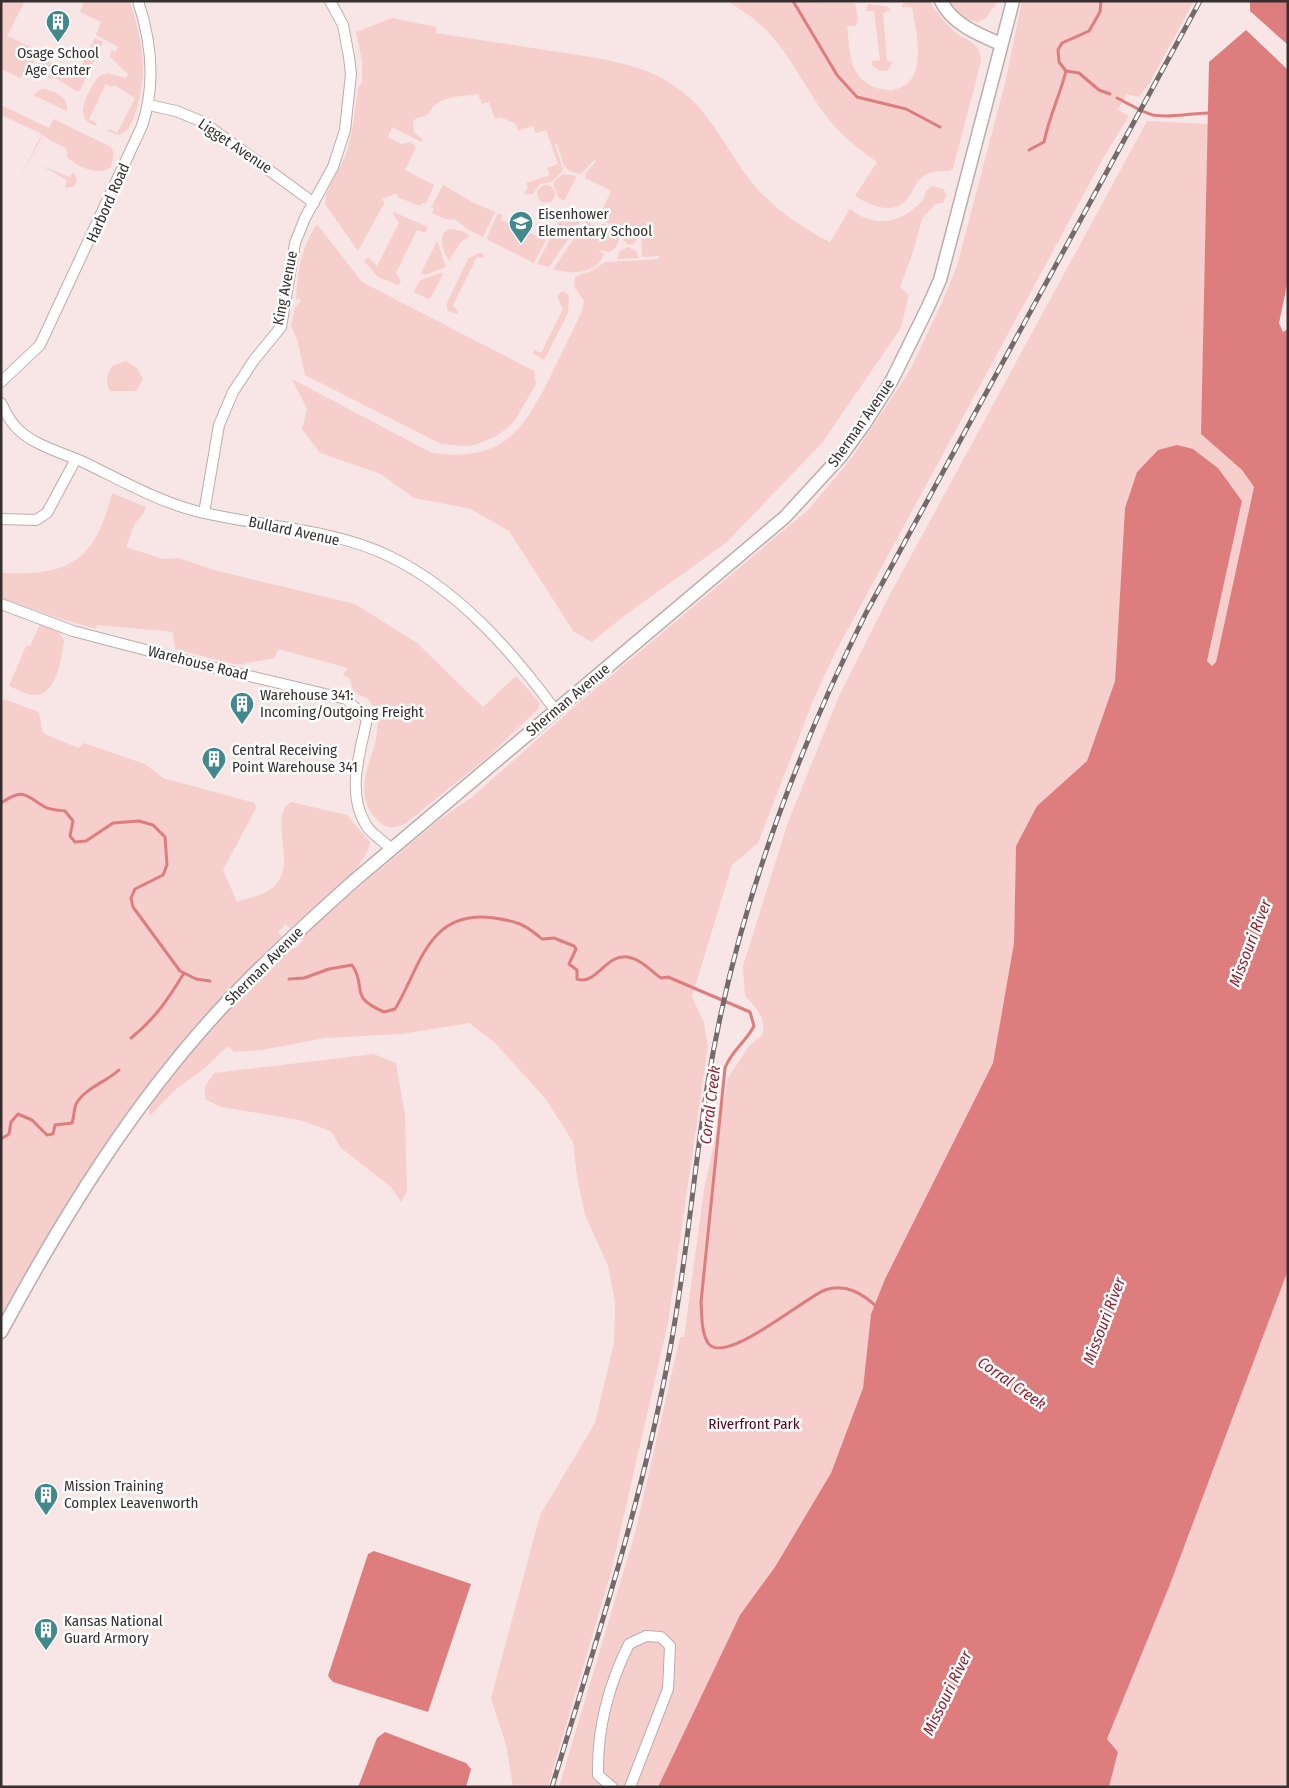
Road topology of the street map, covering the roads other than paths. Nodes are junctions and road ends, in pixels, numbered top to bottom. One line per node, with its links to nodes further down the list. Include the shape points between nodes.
1 (138, 1): 6 (street, Harbord Road, via 147,28 152,67)
2 (330, 1): 7 (street, King Avenue, via 343,26 351,74 340,150)
3 (941, 1): 5 (street, via 966,28)
4 (1013, 1): 5 (street, Sherman Avenue)
5 (1001, 44): 14 (street, Sherman Avenue, via 940,280 914,339 865,423 841,456 785,517)
6 (149, 106): 7 (street, Ligget Avenue, via 176,111 203,122); 8 (street, Harbord Road, via 132,150 40,344)
7 (314, 203): 11 (street, King Avenue, via 294,243 281,327 232,392 219,425)
8 (1, 382)
9 (1, 403): 10 (street, Bullard Avenue, via 22,432)
10 (76, 459): 11 (street, Bullard Avenue, via 166,502); 12 (street, via 48,513 36,520)
11 (204, 512): 14 (street, Bullard Avenue, via 340,540 390,556 452,597 494,635)
12 (1, 519)
13 (1, 604): 15 (street, Warehouse Road, via 73,631 346,699 367,718 356,773 357,806 367,827)
14 (555, 710): 15 (street, Sherman Avenue)
15 (391, 849): 16 (street, Sherman Avenue, via 270,958 225,1004 168,1072 74,1205)
16 (1, 1332)
17 (612, 1787): 18 (street, via 598,1776 597,1748 617,1667 629,1644 646,1636 661,1638 670,1646 668,1689)
18 (630, 1787)

